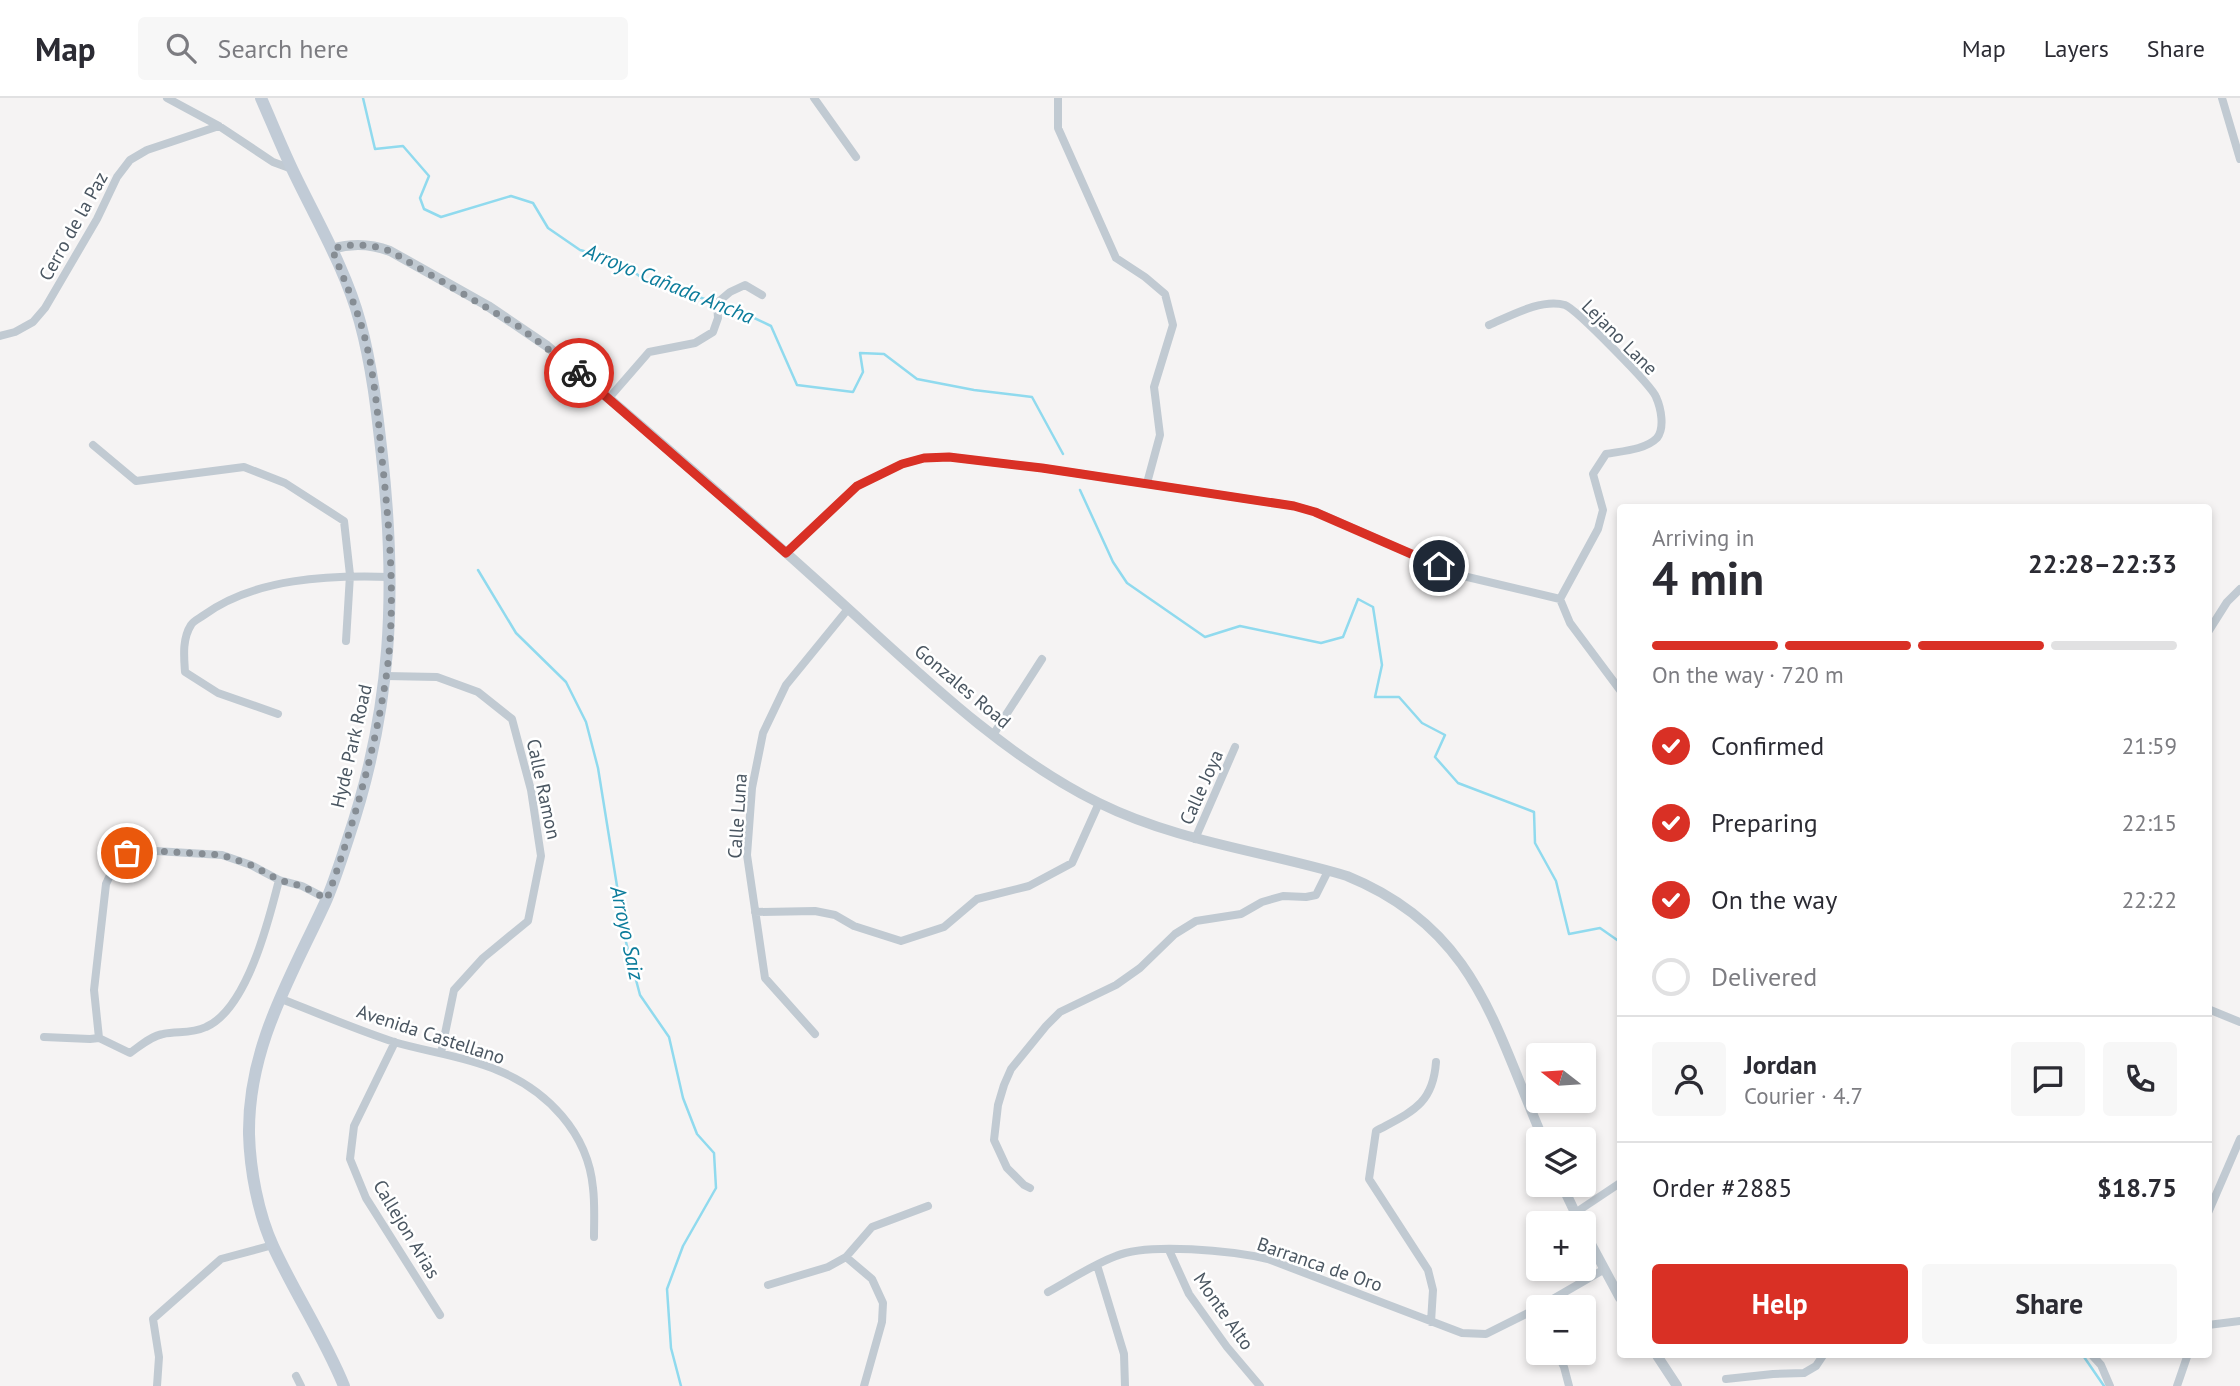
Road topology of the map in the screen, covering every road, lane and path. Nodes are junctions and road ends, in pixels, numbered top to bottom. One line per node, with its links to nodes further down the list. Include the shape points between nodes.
1 (167, 98): 6 (street)
2 (261, 98): 9 (main road, Hyde Park Road)
3 (814, 98): 7 (street)
4 (1058, 98): 16 (street, via 1058,128 1116,258 1165,294 1173,325 1154,387 1160,435)
5 (2222, 98): 8 (street)
6 (219, 126): 9 (street, via 273,162); 13 (street, Cerro de la Paz, via 130,160 45,308 33,322)
7 (856, 156)
8 (2240, 159)
9 (292, 169): 10 (main road, Hyde Park Road)
10 (332, 249): 14 (street, Gonzales Road, via 374,246 390,251 518,326); 19 (main road, Hyde Park Road, via 360,320 374,389)
11 (762, 295): 14 (street, via 745,285 730,292 717,303 713,332 695,343 649,352)
12 (1489, 325): 21 (street, Lejano Lane, via 1537,305 1566,305 1656,395 1662,426 1657,438 1606,454 1593,474 1603,510 1598,529)
13 (0, 336)
14 (609, 398): 17 (street, Gonzales Road)
15 (93, 445): 18 (street, via 136,481 243,467 285,482 344,522)
16 (1147, 483): 17 (street, via 961,458 924,458 857,486); 21 (street, via 1315,512 1460,575)
17 (786, 553): 22 (street, Gonzales Road)
18 (350, 575): 19 (street); 24 (street); 28 (street, via 266,586 215,607 191,624 183,649 185,672 218,694)
19 (390, 577): 26 (main road, Hyde Park Road)
20 (2240, 589): 23 (street)
21 (1560, 599): 27 (street, via 1570,623)
22 (848, 609): 29 (street, Gonzales Road); 36 (street, Calle Luna, via 786,685 763,733 752,788 747,855)
23 (2212, 625)
24 (346, 640)
25 (1042, 659): 29 (street)
26 (386, 676): 35 (main road, Hyde Park Road, via 368,771); 44 (street, Calle Ramon, via 437,677 478,692 512,719 531,790 541,856 528,921 483,958 454,990)
27 (1617, 686)
28 (278, 714)
29 (993, 734): 31 (street, Gonzales Road, via 1023,759)
30 (1235, 747): 32 (street, Calle Joya)
31 (1099, 803): 32 (street, Gonzales Road); 36 (street, via 1072,863 1029,886 977,899 944,927 901,941 815,911)
32 (1195, 839): 33 (street, Gonzales Road)
33 (1328, 871): 46 (street, Gonzales Road, via 1365,884 1400,904 1466,967 1495,1022); 49 (street, via 1316,895 1283,896 1241,915 1196,921 1116,985 1060,1012 1046,1026 1004,1085 994,1140 1007,1168)
34 (279, 880): 35 (street); 42 (street, via 266,931 224,1016 194,1032 161,1034 130,1053); 42 (street, via 216,853 139,850 122,856 106,884 94,990)
35 (327, 899): 37 (main road, Hyde Park Road)
36 (755, 912): 40 (street, Calle Luna, via 765,978)
37 (279, 998): 43 (street, Avenida Castellano); 54 (main road, Hyde Park Road, via 261,1046 249,1135 258,1196)
38 (2212, 1011): 39 (street)
39 (2240, 1022)
40 (815, 1034)
41 (44, 1037): 42 (street)
42 (99, 1038)
43 (395, 1042): 44 (street, Avenida Castellano); 64 (street, Callejon Arias, via 354,1126 350,1159 366,1198)
44 (441, 1053): 53 (street, Avenida Castellano, via 498,1070 538,1092 564,1117 583,1148 593,1187)
45 (1436, 1062): 67 (street, via 1435,1082 1425,1100 1376,1131 1369,1179 1428,1270 1433,1290)
46 (1538, 1127)
47 (2240, 1139): 50 (street)
48 (1617, 1185): 52 (street)
49 (1030, 1188)
50 (2212, 1204)
51 (928, 1206): 57 (street, via 872,1227)
52 (1586, 1211)
53 (594, 1237)
54 (273, 1245): 76 (street, via 220,1259 153,1319 159,1357); 78 (main road, Hyde Park Road)
55 (1169, 1250): 58 (street, Barranca de Oro, via 1138,1250); 67 (street, Barranca de Oro, via 1268,1259); 81 (street, Monte Alto, via 1189,1294)
56 (1596, 1255): 59 (street)
57 (846, 1257): 60 (street, via 817,1272); 79 (street, via 872,1279 883,1303)
58 (1097, 1265): 61 (street, Barranca de Oro); 80 (street, via 1124,1354)
59 (1603, 1269): 62 (street); 63 (street, Barranca de Oro)
60 (768, 1285)
61 (1048, 1292)
62 (1617, 1293)
63 (1562, 1295)
64 (440, 1315)
65 (1526, 1316): 67 (street, Barranca de Oro, via 1486,1334 1462,1334)
66 (2240, 1321): 68 (street)
67 (1431, 1322)
68 (2212, 1324)
69 (1659, 1358): 83 (street)
70 (1821, 1358): 75 (street, via 1804,1373)
71 (2095, 1358): 84 (street)
72 (2187, 1358): 85 (street)
73 (1563, 1365): 82 (street)
74 (296, 1376): 77 (street)
75 (1727, 1379)
76 (157, 1386)
77 (301, 1386)
78 (344, 1386)
79 (864, 1386)
80 (1125, 1386)
81 (1260, 1386)
82 (1569, 1386)
83 (1677, 1386)
84 (2110, 1386)
85 (2177, 1386)

